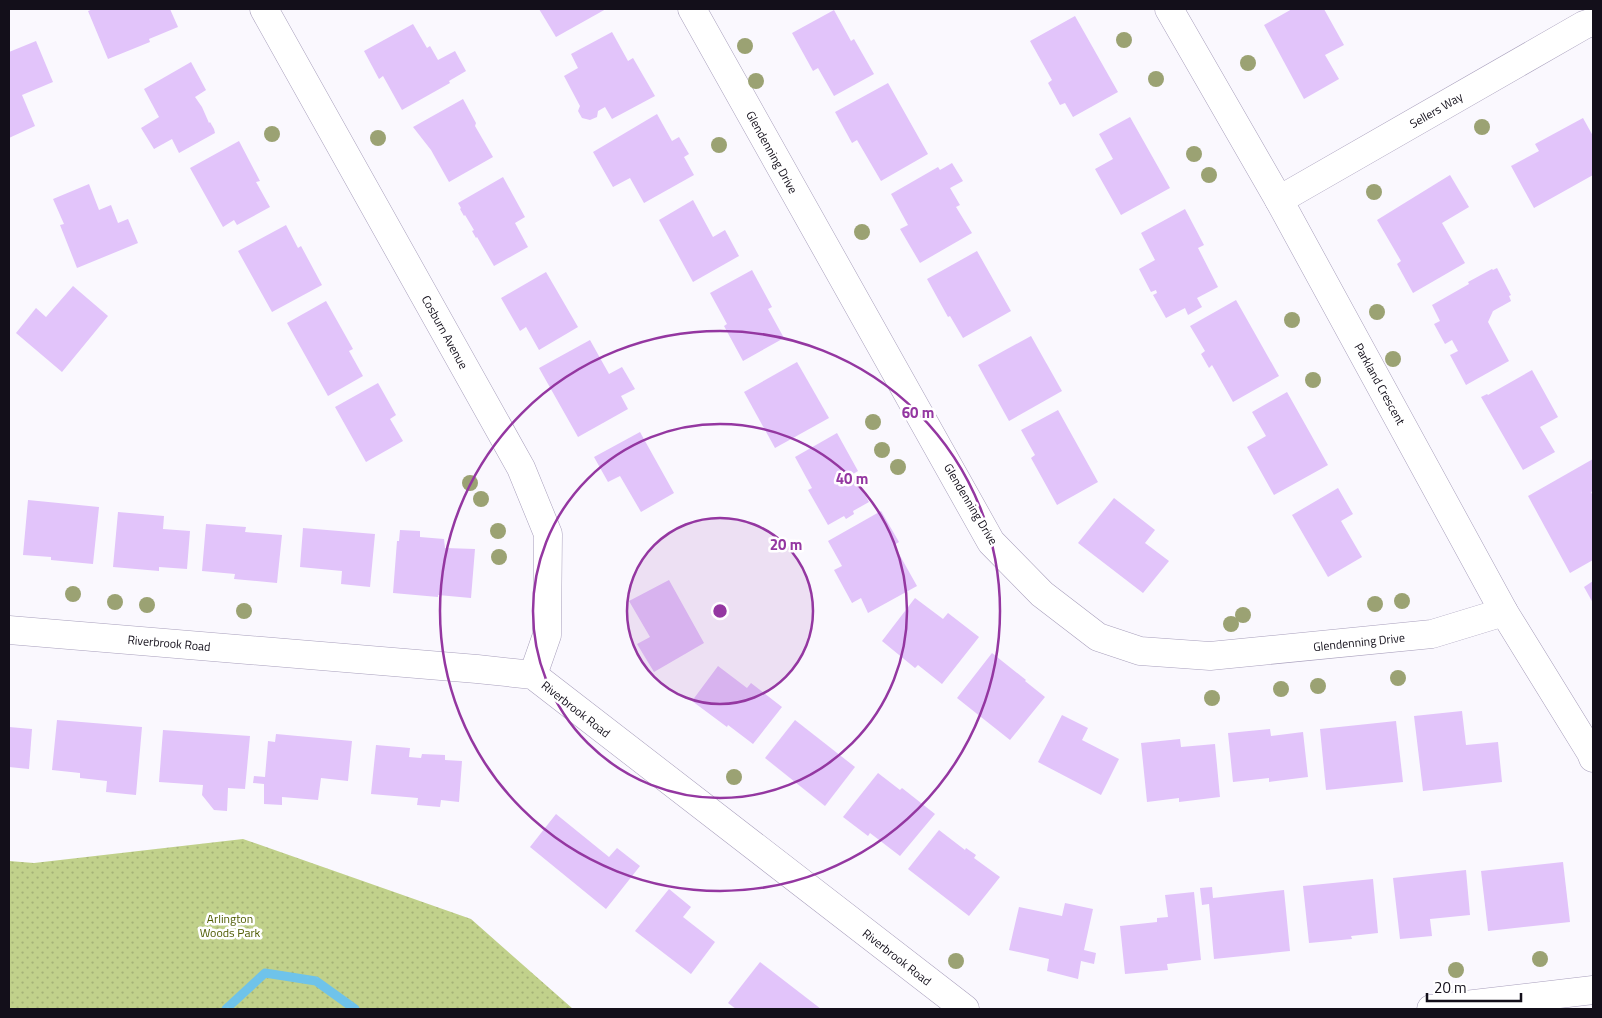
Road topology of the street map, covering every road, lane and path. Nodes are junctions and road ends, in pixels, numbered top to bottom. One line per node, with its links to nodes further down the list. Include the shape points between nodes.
1 (264, 9): 8 (street, Cosburn Avenue, via 521,468 548,534 547,635)
2 (692, 9): 6 (street, Glendenning Drive, via 991,542 1042,594 1098,636 1140,651 1210,656 1432,634)
3 (1169, 9): 5 (street, Parkland Crescent)
4 (1593, 22): 5 (street, Sellers Way)
5 (1279, 200): 6 (street, Parkland Crescent)
6 (1504, 612): 9 (street, Parkland Crescent)
7 (9, 630): 8 (street, Riverbrook Road)
8 (533, 675): 11 (street, Riverbrook Road)
9 (1593, 758)
10 (1593, 990): 12 (street)
11 (965, 1009)
12 (1431, 1009)

